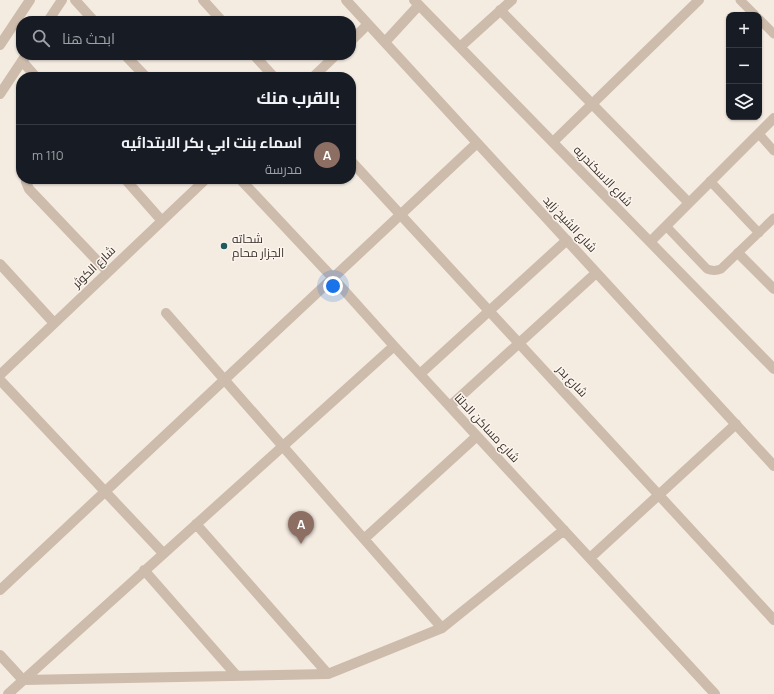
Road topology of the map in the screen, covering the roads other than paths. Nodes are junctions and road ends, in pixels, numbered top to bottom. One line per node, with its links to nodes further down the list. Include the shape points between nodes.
1 (30, 0): 12 (street)
2 (62, 0): 13 (street)
3 (75, 0): 14 (street)
4 (203, 0): 15 (street)
5 (346, 0): 18 (street, شارع الشيخ زايد)
6 (512, 0): 10 (street)
7 (699, 0): 34 (street)
8 (740, 0): 11 (lane)
9 (417, 3): 21 (street); 23 (street, شارع الاسكندريه)
10 (500, 10): 23 (street); 34 (street)
11 (752, 12)
12 (19, 16)
13 (51, 16)
14 (89, 16)
15 (217, 16)
16 (16, 21): 22 (street)
17 (762, 22): 19 (lane)
18 (368, 24): 20 (street); 21 (street, شارع الشيخ زايد)
19 (774, 34)
20 (356, 36)
21 (385, 42): 38 (street, شارع الشيخ زايد)
22 (0, 45)
23 (460, 47): 37 (street, شارع الاسكندريه)
24 (23, 60): 33 (street)
25 (25, 60): 29 (street)
26 (130, 60): 30 (street)
27 (259, 60): 31 (street)
28 (331, 60): 32 (street)
29 (33, 72)
30 (141, 72)
31 (269, 72)
32 (318, 72)
33 (0, 94)
34 (592, 104): 37 (street); 46 (street)
35 (774, 118): 36 (street)
36 (758, 134): 39 (lane); 41 (street)
37 (553, 142): 53 (street, شارع الاسكندريه)
38 (477, 143): 47 (street); 52 (street, شارع الشيخ زايد)
39 (774, 151)
40 (356, 166): 47 (street, شارع بدر)
41 (710, 181): 46 (street); 51 (lane)
42 (27, 184): 56 (street)
43 (129, 184): 49 (street)
44 (201, 184): 49 (street, شارع الكوثر)
45 (245, 184): 58 (street, شارع مساكن الدلتا)
46 (688, 203): 50 (street)
47 (401, 215): 58 (street); 60 (street, شارع بدر)
48 (774, 218): 51 (lane)
49 (162, 221): 56 (street, شارع الكوثر)
50 (666, 226): 53 (street); 54 (lane, via 707,269 712,271 721,270)
51 (759, 233): 54 (lane)
52 (567, 240): 57 (street, شارع الشيخ زايد); 60 (street)
53 (650, 242): 65 (street, شارع الاسكندريه)
54 (738, 253): 59 (street)
55 (0, 264): 62 (street)
56 (108, 272): 62 (street, شارع الكوثر)
57 (596, 273): 63 (street); 71 (street, شارع الشيخ زايد)
58 (333, 278): 64 (street, شارع مساكن الدلتا); 69 (street)
59 (774, 289)
60 (489, 310): 63 (street, شارع بدر); 66 (street)
61 (166, 313): 69 (street)
62 (54, 323): 67 (street, شارع الكوثر)
63 (519, 343): 70 (street); 76 (street, شارع بدر)
64 (394, 346): 66 (street, شارع مساكن الدلتا); 73 (street)
65 (774, 370)
66 (420, 374): 70 (street, شارع مساكن الدلتا)
67 (0, 375)
68 (0, 380): 75 (street)
69 (224, 380): 73 (street); 75 (street)
70 (450, 406): 72 (street, شارع مساكن الدلتا)
71 (736, 424): 74 (street, شارع الشيخ زايد); 76 (street)
72 (477, 436): 78 (street, شارع مساكن الدلتا); 79 (street)
73 (282, 446): 77 (street); 79 (street)
74 (774, 466)
75 (105, 492): 80 (street); 83 (street)
76 (659, 495): 81 (street); 84 (street, شارع بدر)
77 (196, 524): 80 (street); 87 (street)
78 (564, 530): 81 (street, شارع مساكن الدلتا); 85 (street)
79 (364, 539): 85 (street)
80 (163, 553): 82 (street)
81 (590, 558): 91 (street, شارع مساكن الدلتا)
82 (144, 570): 88 (street); 89 (street)
83 (0, 590)
84 (774, 620)
85 (442, 628): 87 (street)
86 (0, 655): 89 (street)
87 (328, 674): 88 (street)
88 (236, 675): 89 (street)
89 (23, 680): 90 (street)
90 (8, 694)
91 (715, 694)

